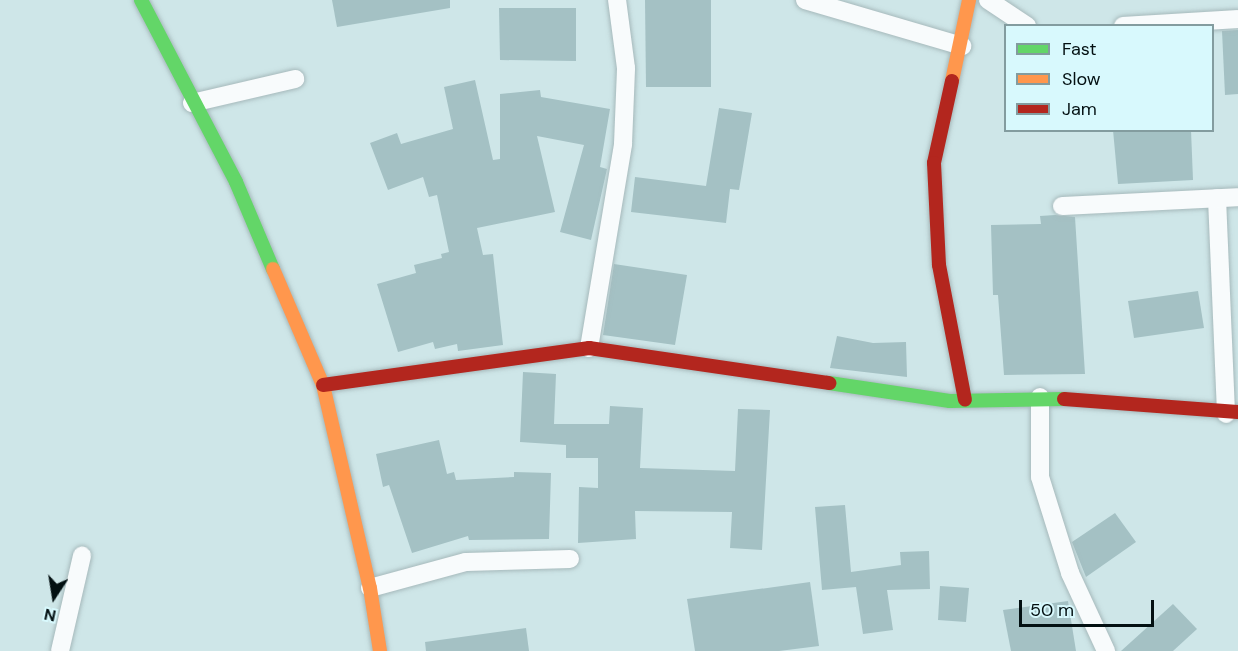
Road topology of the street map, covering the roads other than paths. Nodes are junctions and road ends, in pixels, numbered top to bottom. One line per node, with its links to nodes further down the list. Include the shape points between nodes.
1 (141, 0): 11 (street, via 172,55)
2 (617, 0): 15 (street, via 626,68 623,144)
3 (805, 0): 9 (street)
4 (969, 0): 9 (street)
5 (988, 0): 7 (street)
6 (1238, 19): 8 (street)
7 (1024, 24)
8 (1156, 24)
9 (962, 46): 18 (street, via 934,163 939,265)
10 (295, 79): 11 (street)
11 (192, 103): 16 (street, via 236,182)
12 (1238, 197): 13 (street)
13 (1217, 198): 14 (street); 19 (street)
14 (1062, 206)
15 (589, 348): 16 (street); 18 (street)
16 (323, 385): 22 (street)
17 (1040, 397): 18 (street); 19 (street); 25 (street, via 1040,477 1070,573)
18 (965, 400)
19 (1232, 413)
20 (82, 556): 23 (street)
21 (570, 559): 22 (street, via 466,562)
22 (370, 588): 24 (street)
23 (60, 651)
24 (380, 651)
25 (1106, 651)

